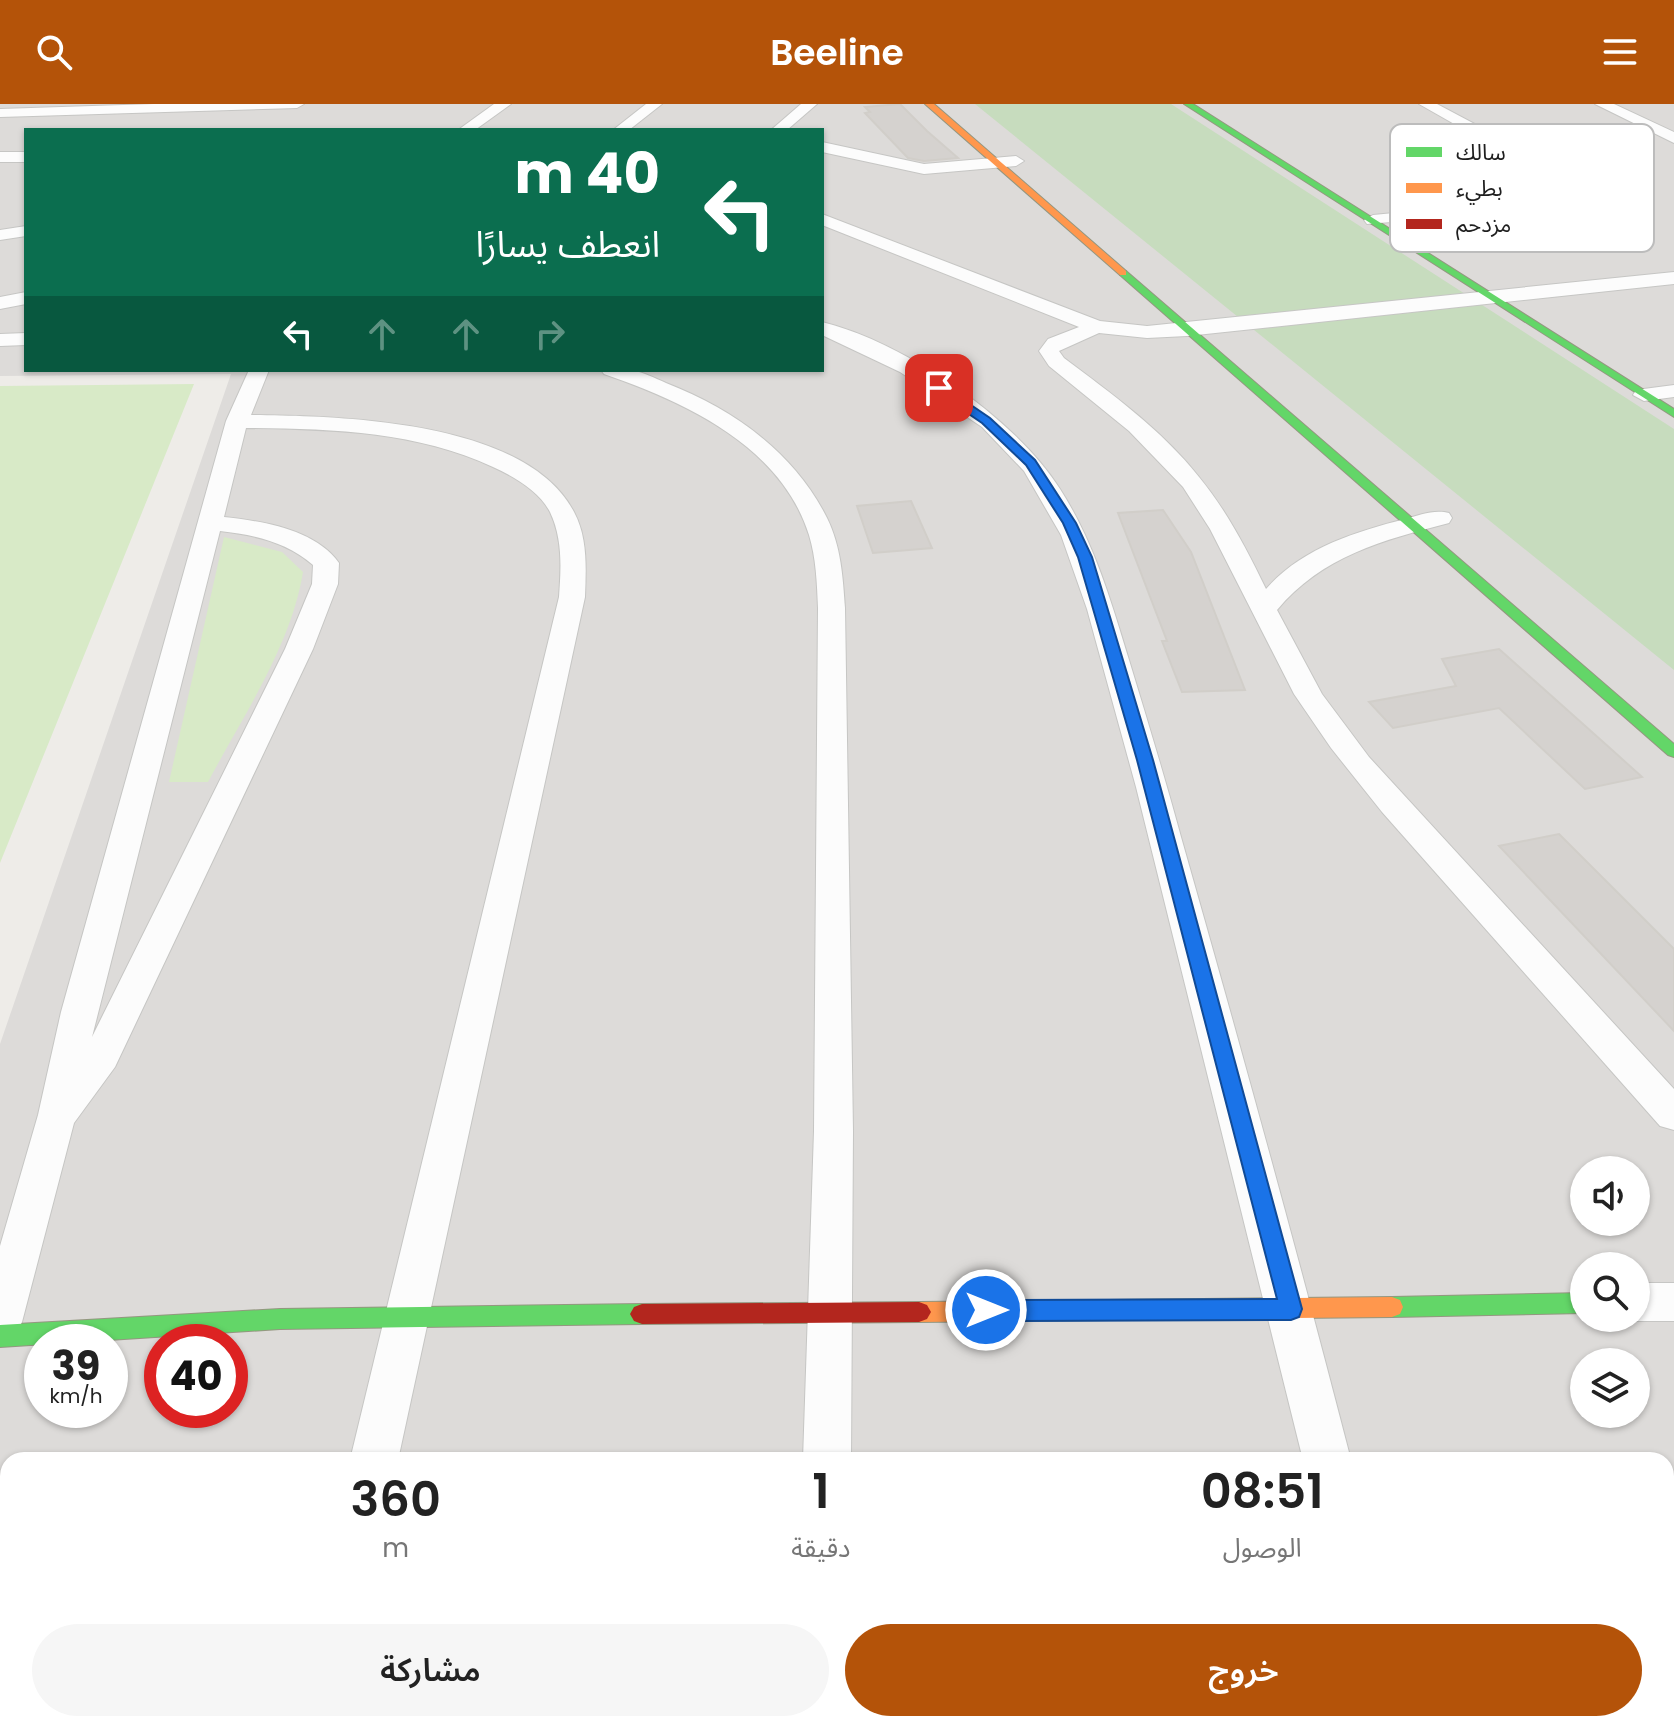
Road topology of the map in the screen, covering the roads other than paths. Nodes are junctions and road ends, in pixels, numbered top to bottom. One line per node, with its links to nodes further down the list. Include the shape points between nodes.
1 (297, 104): 10 (street)
2 (504, 104): 16 (street)
3 (655, 104): 17 (street)
4 (810, 104): 12 (street)
5 (929, 104): 26 (street)
6 (949, 104): 25 (street)
7 (1188, 104): 29 (street)
8 (1426, 104): 13 (street)
9 (1602, 104): 14 (street)
10 (96, 107): 11 (street); 15 (street)
11 (0, 113)
12 (795, 116): 18 (street); 19 (street)
13 (1464, 124)
14 (1644, 124)
15 (78, 128)
16 (468, 128)
17 (623, 128)
18 (780, 128)
19 (802, 128)
20 (1654, 129): 21 (street)
21 (1674, 138)
22 (824, 147): 26 (street, via 924,169)
23 (0, 157): 24 (street)
24 (24, 157)
25 (1016, 161): 26 (street); 41 (street)
26 (996, 163): 43 (street)
27 (1390, 218): 29 (street)
28 (824, 220): 35 (street)
29 (1373, 220): 31 (street)
30 (24, 231): 32 (street)
31 (1390, 231)
32 (0, 235)
33 (824, 236): 35 (street)
34 (1423, 252): 38 (street)
35 (944, 266): 40 (street)
36 (1674, 278): 38 (street)
37 (24, 298): 39 (street)
38 (1495, 298): 41 (street); 50 (street)
39 (0, 303)
40 (1097, 327): 43 (street); 57 (street, via 1055,343 1049,351 1172,460 1215,517)
41 (1213, 327): 43 (street); 46 (street)
42 (824, 329): 64 (street, via 888,359 986,420 1030,463 1069,523 1085,557 1145,760)
43 (1187, 330): 56 (street)
44 (24, 339): 45 (street)
45 (0, 340)
46 (1237, 347)
47 (258, 372): 52 (street)
48 (616, 372): 65 (street, via 678,395 760,446 816,520 824,550 831,588)
49 (1674, 391): 50 (street)
50 (1644, 395): 51 (street)
51 (1674, 414)
52 (237, 421): 54 (street); 66 (street, via 370,426 470,449 528,476 556,502 575,556 572,597)
53 (1416, 498): 55 (street)
54 (211, 523): 60 (street, via 79,1012); 60 (street, via 252,527 312,549 326,563 325,584 299,649 96,1067)
55 (1446, 523): 56 (street)
56 (1411, 525): 57 (street, via 1322,556 1288,580); 58 (street)
57 (1264, 608): 59 (street, via 1295,673 1326,721 1386,796)
58 (1674, 752)
59 (1674, 1115)
60 (56, 1118): 67 (street)
61 (1650, 1302): 62 (street)
62 (1674, 1302)
63 (1570, 1303): 64 (street)
64 (1291, 1309): 65 (street); 71 (street)
65 (833, 1311): 66 (street); 70 (street)
66 (408, 1316): 68 (street); 69 (street)
67 (0, 1322)
68 (0, 1336)
69 (376, 1452)
70 (827, 1452)
71 (1325, 1452)

